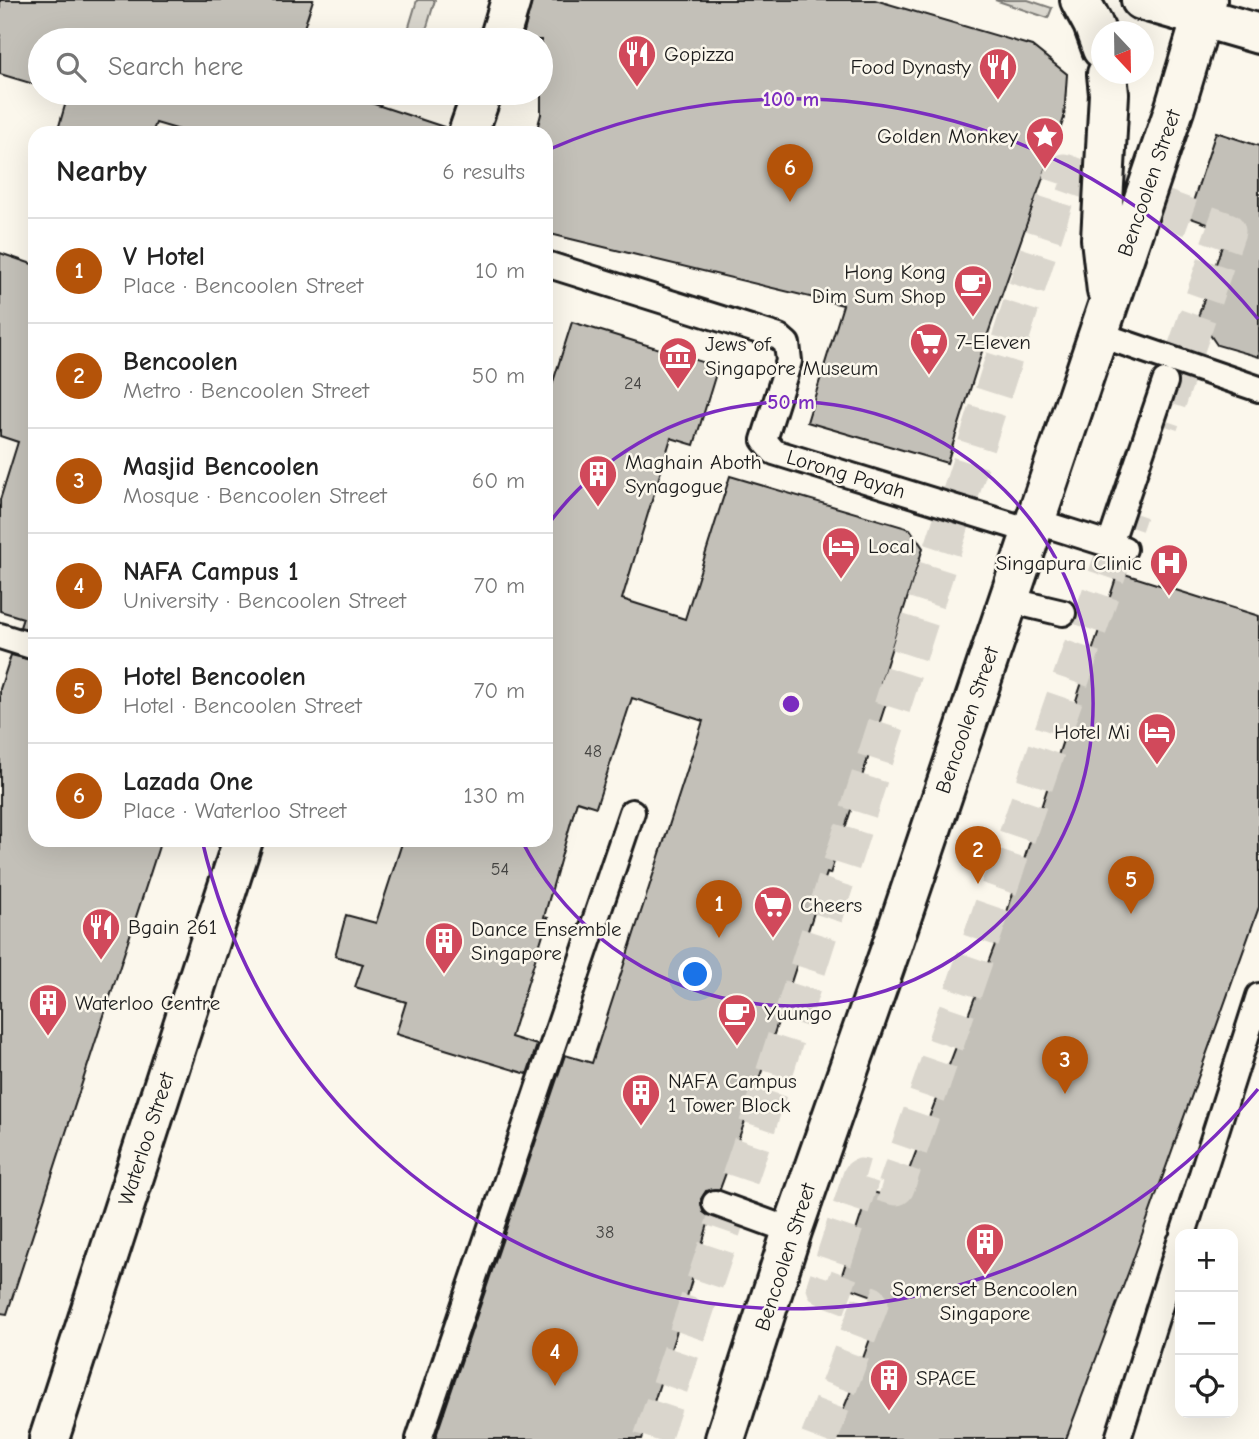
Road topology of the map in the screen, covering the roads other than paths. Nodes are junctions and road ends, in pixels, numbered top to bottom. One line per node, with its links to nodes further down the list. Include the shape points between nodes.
1 (511, 0): 6 (main road)
2 (1080, 0): 5 (main road)
3 (1141, 0): 4 (main road)
4 (1204, 9): 7 (main road); 12 (main road, Bencoolen Street)
5 (1091, 21)
6 (503, 28)
7 (1259, 34)
8 (1108, 84): 12 (main road, via 1101,239)
9 (478, 105): 10 (main road)
10 (470, 126)
11 (553, 266): 15 (lane, Lorong Payah, via 779,337 787,344 789,361 764,439 774,452)
12 (1103, 319): 14 (lane); 15 (main road, Bencoolen Street)
13 (1165, 382): 15 (lane, via 1118,546)
14 (1259, 389)
15 (1033, 526): 16 (main road, Bencoolen Street)
16 (1009, 600): 17 (lane); 25 (main road, Bencoolen Street)
17 (1063, 613)
18 (0, 636): 19 (lane)
19 (28, 645)
20 (632, 812): 28 (lane, via 464,1330)
21 (241, 847): 27 (main road, Waterloo Street)
22 (1259, 996): 24 (lane)
23 (715, 1203): 25 (lane)
24 (1185, 1229)
25 (792, 1231): 29 (main road, Bencoolen Street)
26 (1175, 1258): 30 (lane)
27 (49, 1439)
28 (419, 1439)
29 (725, 1439)
30 (1118, 1439)

